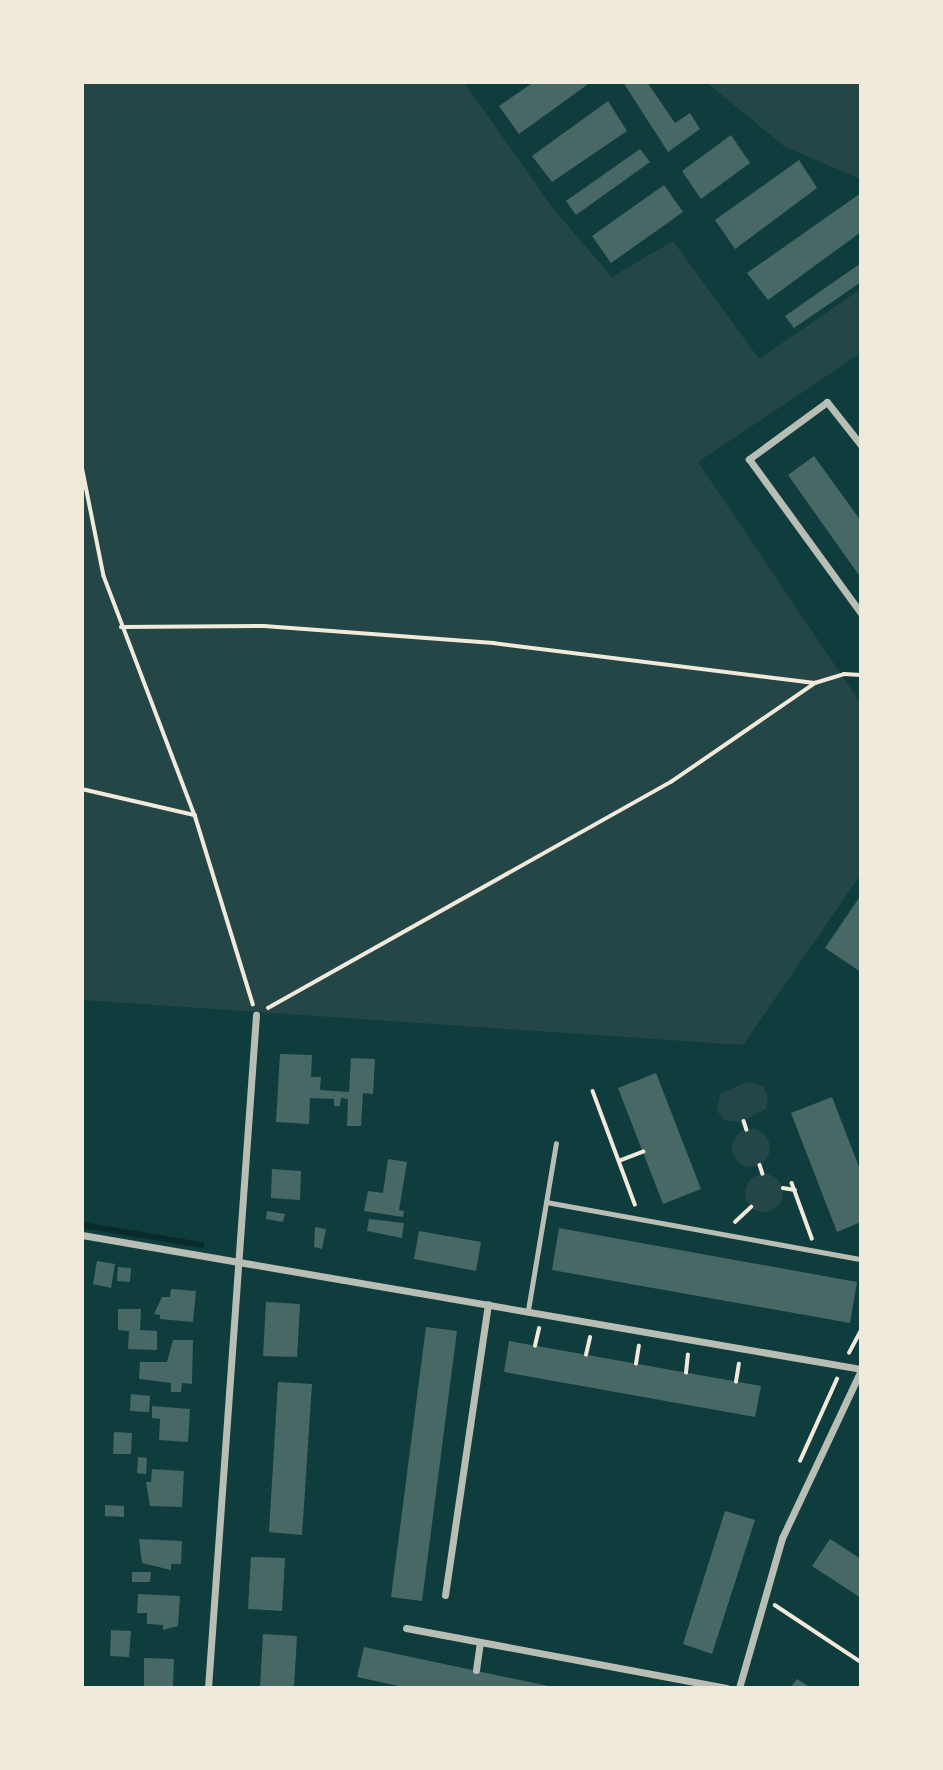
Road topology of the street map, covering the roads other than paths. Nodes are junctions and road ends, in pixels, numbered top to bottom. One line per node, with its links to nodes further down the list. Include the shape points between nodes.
1 (861, 445): 2 (street, via 827,402 750,459)
2 (861, 613)
3 (256, 1015): 8 (street)
4 (556, 1143): 5 (lane)
5 (546, 1202): 7 (lane); 10 (lane)
6 (82, 1235): 8 (street)
7 (861, 1259)
8 (240, 1261): 9 (street); 16 (street)
9 (488, 1304): 10 (street); 12 (street)
10 (528, 1310): 11 (street)
11 (861, 1369): 18 (street, via 796,1505 763,1597)
12 (445, 1595)
13 (407, 1628): 14 (street)
14 (480, 1642): 15 (street); 17 (street)
15 (476, 1670)
16 (208, 1688)
17 (726, 1688)
18 (739, 1688)

